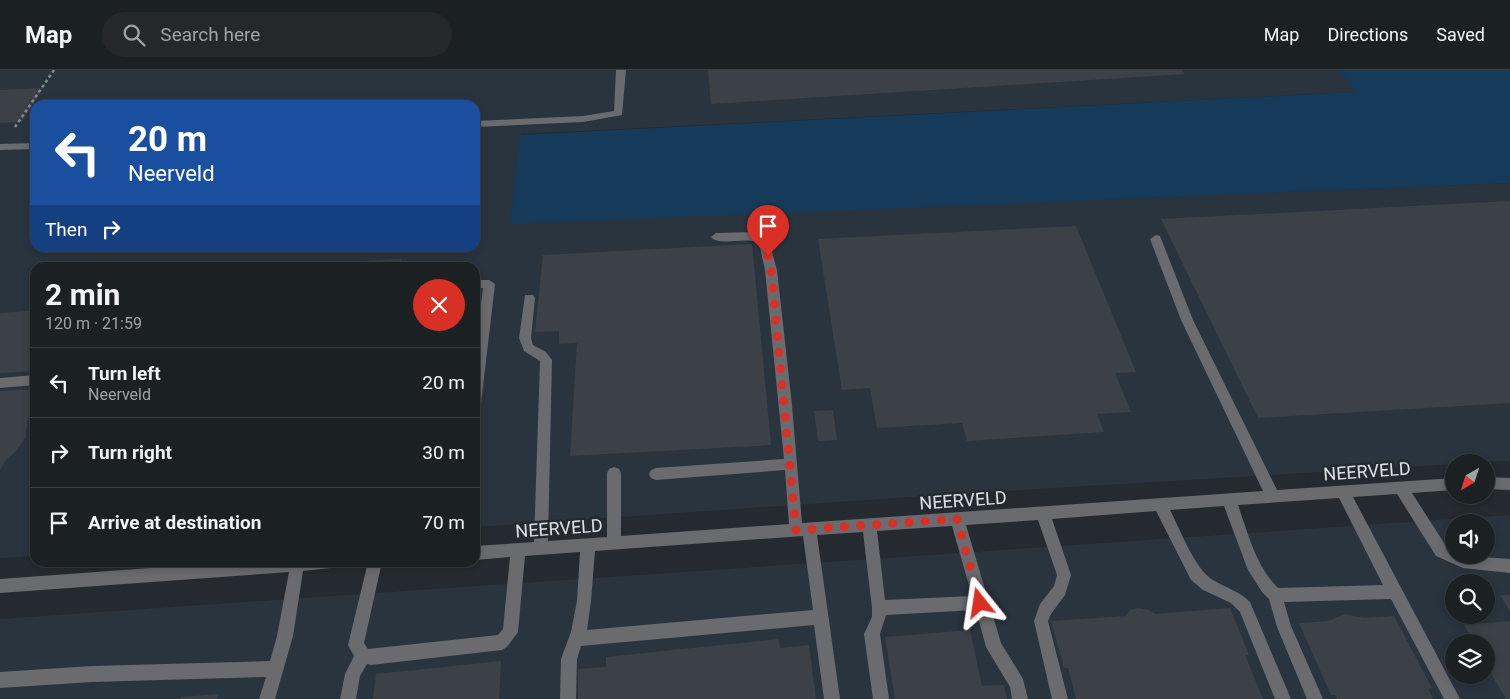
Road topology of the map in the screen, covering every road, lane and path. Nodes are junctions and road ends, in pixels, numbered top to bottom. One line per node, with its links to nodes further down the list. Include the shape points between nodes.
1 (54, 70): 3 (path)
2 (621, 70): 5 (street, via 619,113 583,119)
3 (33, 100)
4 (30, 105): 7 (path)
5 (480, 124)
6 (30, 146): 7 (street)
7 (1, 147)
8 (716, 237): 15 (street, via 755,236 764,241 771,270)
9 (1156, 239): 23 (street, via 1187,320)
10 (480, 284): 12 (street, via 489,284)
11 (529, 298): 32 (street, via 525,338 528,348 546,360)
12 (480, 361)
13 (30, 380): 14 (street)
14 (0, 383)
15 (791, 464): 17 (street); 29 (street)
16 (614, 474): 30 (street)
17 (656, 474)
18 (1495, 483): 19 (street)
19 (1510, 484)
20 (1445, 485): 21 (street, NEERVELD)
21 (1401, 488): 22 (street, NEERVELD); 35 (street, via 1441,552 1463,561)
22 (1343, 492): 23 (street, NEERVELD); 40 (street)
23 (1273, 496): 24 (street, NEERVELD)
24 (1229, 500): 25 (street, NEERVELD); 41 (street, via 1258,576)
25 (1160, 504): 26 (street, NEERVELD); 56 (street, via 1196,575 1208,585 1236,598 1245,607)
26 (1043, 513): 27 (street, NEERVELD); 55 (street, via 1064,575 1059,595 1042,614 1041,621)
27 (957, 519): 28 (street, NEERVELD); 42 (street)
28 (869, 525): 29 (street, NEERVELD); 43 (street)
29 (803, 530): 30 (street, NEERVELD); 44 (street)
30 (614, 543): 31 (street, NEERVELD)
31 (588, 545): 32 (street, NEERVELD); 45 (street, via 584,601)
32 (541, 548): 33 (street, NEERVELD)
33 (518, 550): 34 (street, NEERVELD); 46 (street, via 510,632 502,642 371,657)
34 (480, 553)
35 (1510, 566)
36 (269, 567): 39 (street)
37 (297, 567): 47 (street)
38 (374, 567): 46 (street, via 356,645)
39 (0, 586)
40 (1395, 592): 41 (street); 58 (street)
41 (1276, 595): 57 (street, via 1284,627)
42 (980, 603): 43 (street); 54 (street, via 994,647 1013,678)
43 (879, 608): 53 (street, via 872,634)
44 (820, 617): 45 (street); 52 (street)
45 (576, 639): 51 (street, via 569,659)
46 (363, 655): 50 (street, via 353,674)
47 (276, 669): 48 (street); 49 (street)
48 (0, 680)
49 (267, 699)
50 (348, 699)
51 (568, 699)
52 (832, 699)
53 (881, 699)
54 (1020, 699)
55 (1060, 699)
56 (1282, 699)
57 (1315, 699)
58 (1452, 699)

